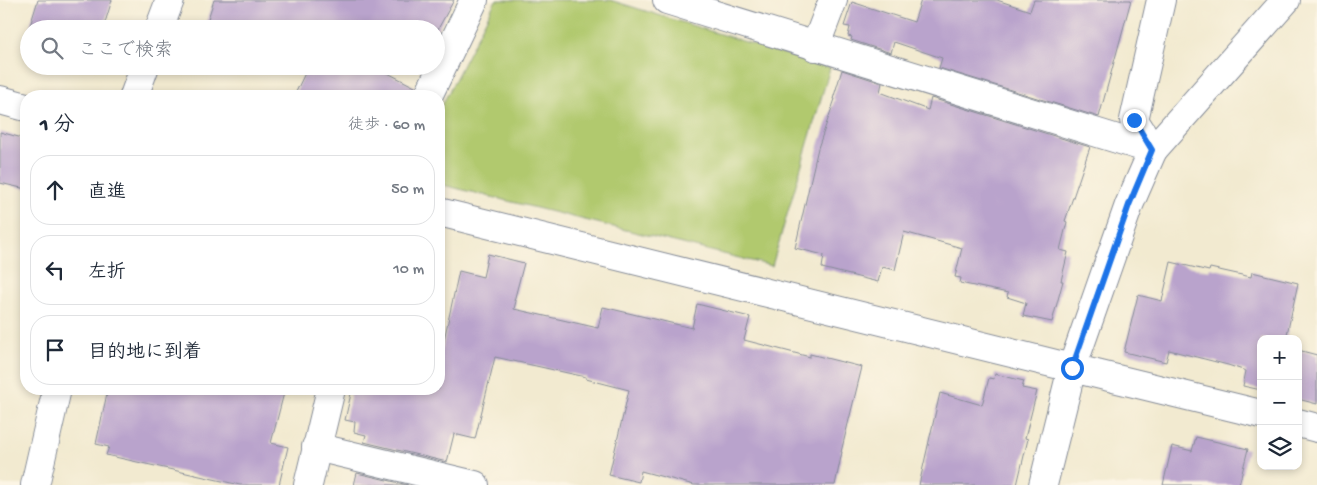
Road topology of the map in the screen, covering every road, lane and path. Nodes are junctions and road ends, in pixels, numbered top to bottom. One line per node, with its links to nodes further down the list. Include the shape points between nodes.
1 (170, 0): 7 (street)
2 (474, 0): 9 (street)
3 (667, 0): 8 (street)
4 (833, 0): 8 (street)
5 (1161, 0): 16 (street, via 1134,120)
6 (1286, 0): 16 (street)
7 (162, 20)
8 (815, 47): 16 (street)
9 (445, 61)
10 (142, 75): 12 (street)
11 (438, 75): 13 (street)
12 (136, 90)
13 (431, 90)
14 (0, 100): 15 (street)
15 (20, 105)
16 (1152, 150): 18 (street, via 1129,205)
17 (445, 213): 18 (street)
18 (1072, 368): 21 (street); 28 (street)
19 (56, 395): 25 (street)
20 (329, 395): 24 (street)
21 (1257, 413)
22 (1302, 425): 23 (street)
23 (1317, 428)
24 (316, 447): 26 (street); 27 (street)
25 (34, 485)
26 (308, 485)
27 (475, 485)
28 (1043, 485)

